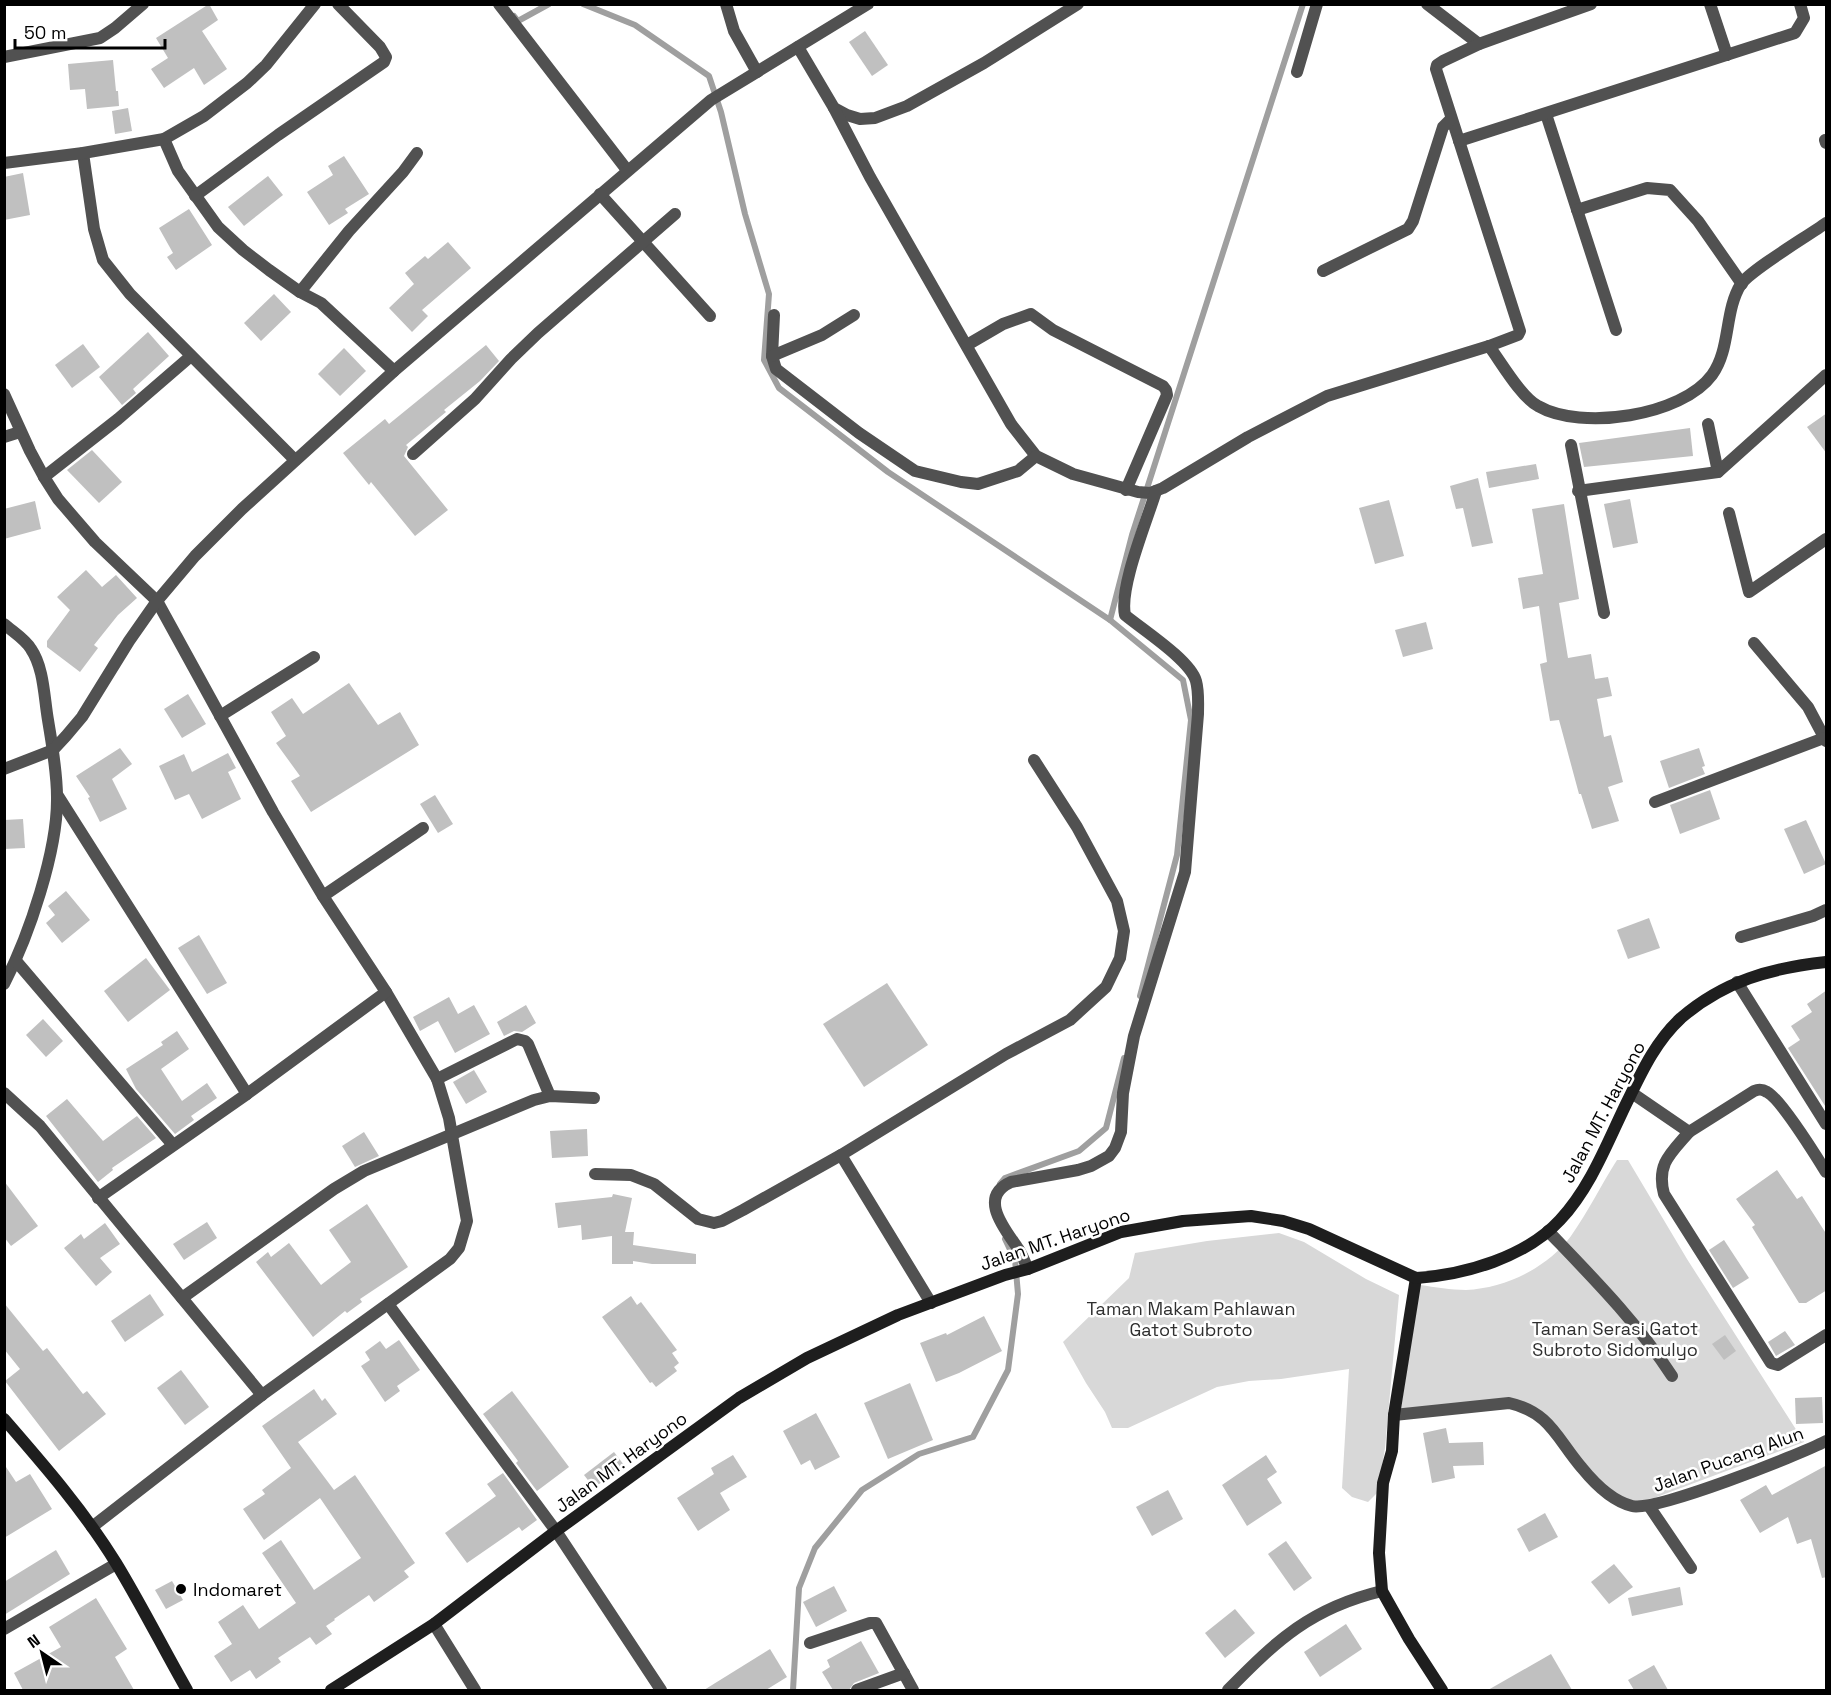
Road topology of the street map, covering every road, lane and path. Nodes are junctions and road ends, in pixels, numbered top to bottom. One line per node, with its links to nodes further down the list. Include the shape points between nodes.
1 (315, 4): 22 (street, via 247,83 204,116)
2 (338, 4): 29 (street, via 385,52 384,62)
3 (499, 4): 27 (street)
4 (726, 4): 17 (street, via 734,31)
5 (868, 4): 14 (street)
6 (1078, 4): 19 (street, via 984,63 898,109 874,118 860,118)
7 (1317, 4): 18 (street)
8 (1427, 4): 13 (street)
9 (1591, 4): 13 (street)
10 (1710, 4): 15 (street)
11 (1800, 4): 15 (street, via 1804,18 1795,33)
12 (139, 6): 16 (street, via 100,38)
13 (1479, 44): 21 (street, via 1437,64)
14 (798, 48): 17 (street); 19 (street)
15 (1727, 55): 20 (street)
16 (4, 57)
17 (757, 72): 27 (street, via 711,100)
18 (1297, 72)
19 (834, 108): 41 (street)
20 (1546, 114): 23 (street); 30 (street)
21 (1451, 119): 23 (street); 34 (street, via 1443,127 1408,229)
22 (164, 139): 24 (street); 29 (street)
23 (1459, 141): 42 (street, via 1520,330 1514,338)
24 (82, 153): 26 (street); 43 (street, via 103,261)
25 (417, 153): 36 (street)
26 (4, 163)
27 (627, 170): 28 (street)
28 (600, 194): 33 (street); 45 (street)
29 (195, 196): 36 (street, via 218,227 243,250)
30 (1577, 210): 35 (street, via 1647,188 1670,190 1698,221); 40 (street)
31 (675, 214): 33 (street)
32 (1827, 223): 35 (street)
33 (644, 241): 39 (street); 52 (street, via 538,333 475,399)
34 (1323, 272)
35 (1742, 284): 42 (street, via 1734,301 1721,358 1705,384 1688,397 1633,414 1592,420 1546,411 1524,394)
36 (300, 292): 45 (street, via 321,303)
37 (774, 315): 44 (street)
38 (854, 315): 44 (street, via 822,335)
39 (710, 316)
40 (1616, 330)
41 (967, 345): 53 (street, via 1011,424); 58 (street, via 1003,324 1031,314 1053,330 1163,386 1167,395)
42 (1489, 346): 58 (street, via 1327,396)
43 (191, 356): 54 (street); 56 (street)
44 (772, 356): 53 (street, via 776,369 788,380 915,471 978,484 1018,471)
45 (394, 371): 54 (street)
46 (1827, 375): 55 (street)
47 (4, 394): 49 (street)
48 (1708, 424): 55 (street)
49 (20, 432): 50 (street); 56 (street)
50 (4, 437)
51 (1571, 446): 57 (street)
52 (412, 454)
53 (1036, 456): 58 (street, via 1073,474)
54 (295, 460): 61 (street, via 195,556)
55 (1718, 472): 57 (street)
56 (44, 477): 61 (street, via 95,542)
57 (1578, 491): 62 (street)
58 (1143, 492): 97 (street, via 1123,605 1125,615 1190,669 1198,690 1185,872 1134,1036 1123,1092 1121,1132 1115,1148 1091,1166 1011,1182 997,1196 996,1212)
59 (1729, 513): 60 (street, via 1749,592)
60 (1827, 539)
61 (157, 602): 66 (street); 68 (street, via 82,717)
62 (1604, 613)
63 (4, 624): 68 (street, via 31,648 38,662)
64 (1754, 643): 67 (street, via 1808,707)
65 (314, 657): 66 (street)
66 (220, 716): 74 (street)
67 (1826, 739): 72 (street)
68 (53, 750): 70 (street); 71 (street)
69 (1034, 759): 92 (street, via 1117,901 1124,931 1120,958 1106,987 1070,1020 1005,1054)
70 (4, 769)
71 (57, 796): 77 (street, via 51,849); 85 (street)
72 (1655, 802)
73 (423, 828): 74 (street)
74 (323, 896): 81 (street)
75 (1827, 910): 76 (street)
76 (1741, 937)
77 (16, 961): 80 (street); 91 (street)
78 (1827, 962): 79 (street, Jalan MT. Haryono, via 1758,974)
79 (1737, 982): 84 (street, Jalan MT. Haryono, via 1680,1019 1651,1054); 88 (street)
80 (4, 984)
81 (386, 992): 82 (street); 85 (street)
82 (437, 1079): 86 (street, via 517,1039 528,1044); 90 (street)
83 (4, 1093): 95 (street, via 40,1126)
84 (1632, 1093): 89 (street); 96 (street, Jalan MT. Haryono, via 1591,1175 1566,1213)
85 (247, 1094): 91 (street)
86 (550, 1096): 87 (street); 90 (street)
87 (594, 1098)
88 (1827, 1124)
89 (1689, 1132): 93 (street, via 1754,1091 1765,1091 1783,1109); 102 (street, via 1666,1158 1661,1183 1664,1194 1771,1363 1778,1365)
90 (450, 1136): 99 (street, via 364,1171 334,1189); 101 (street, via 465,1203 465,1235 450,1259)
91 (173, 1145): 95 (street)
92 (841, 1155): 94 (street, via 714,1223 698,1219 654,1184 631,1175); 100 (street)
93 (1827, 1172)
94 (595, 1174)
95 (98, 1198): 99 (street)
96 (1548, 1231): 98 (street, Jalan MT. Haryono, via 1494,1263); 103 (street, via 1649,1341)
97 (1028, 1269): 98 (street, Jalan MT. Haryono, via 1121,1232 1183,1221 1251,1216 1309,1229); 100 (street, Jalan MT. Haryono)
98 (1416, 1278): 105 (street)
99 (183, 1298): 104 (street)
100 (931, 1303): 110 (street, Jalan MT. Haryono, via 807,1358 739,1398)
101 (388, 1304): 104 (street); 110 (street)
102 (1827, 1335)
103 (1672, 1376)
104 (262, 1395): 109 (street)
105 (1394, 1415): 108 (street, Jalan Pucang Alun, via 1509,1403 1526,1407 1551,1428 1600,1488 1634,1507); 113 (street, via 1392,1451 1383,1482 1378,1553)
106 (4, 1419): 109 (street)
107 (1827, 1441): 108 (street, Jalan Pucang Alun)
108 (1649, 1506): 112 (street)
109 (92, 1527): 111 (street)
110 (556, 1531): 114 (street, Jalan MT. Haryono); 121 (street)
111 (116, 1564): 115 (street); 118 (street)
112 (1691, 1568)
113 (1382, 1591): 124 (street, via 1356,1597 1310,1618 1271,1647); 125 (street)
114 (434, 1624): 119 (street, Jalan MT. Haryono); 120 (street)
115 (4, 1629)
116 (810, 1643): 117 (street, via 875,1622)
117 (904, 1673): 122 (street); 123 (street)
118 (187, 1690)
119 (331, 1690)
120 (475, 1690)
121 (661, 1690)
122 (857, 1690)
123 (913, 1690)
124 (1228, 1690)
125 (1442, 1690)

